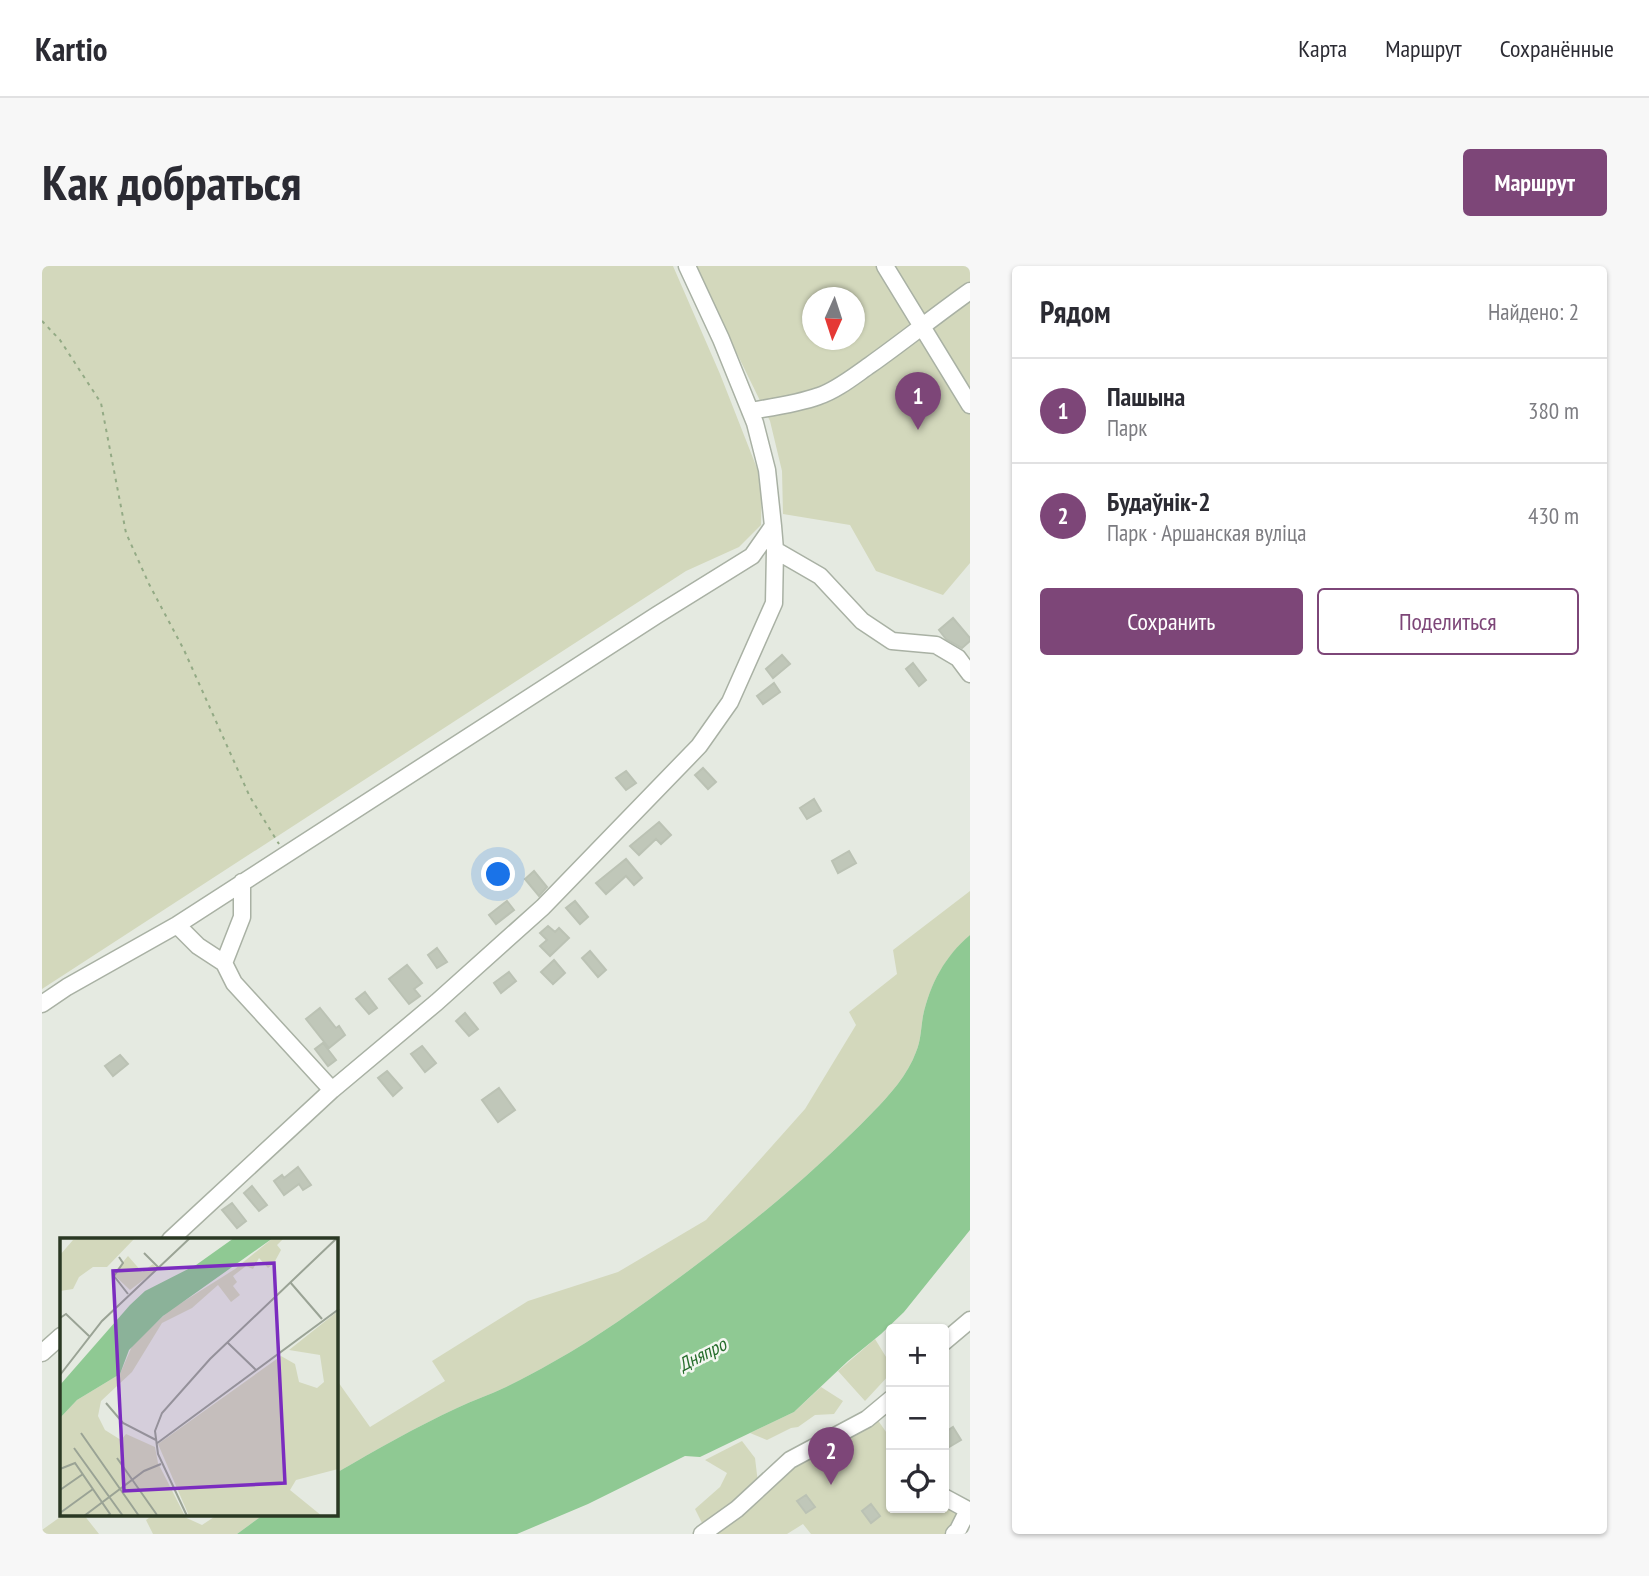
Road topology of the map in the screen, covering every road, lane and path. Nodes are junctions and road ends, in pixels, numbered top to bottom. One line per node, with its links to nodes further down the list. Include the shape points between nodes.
1 (687, 266): 7 (street)
2 (885, 266): 5 (street)
3 (970, 290): 5 (street)
4 (42, 321): 11 (path, via 60,340 101,403 127,533 250,797)
5 (922, 325): 6 (street); 7 (street, via 821,396)
6 (970, 405)
7 (750, 411): 8 (street, via 767,470)
8 (773, 526): 9 (street); 11 (street, via 752,556)
9 (775, 550): 10 (street, via 820,576 862,621 892,640 936,645 957,658); 16 (street, via 774,603 730,702 699,746 543,906)
10 (970, 674)
11 (285, 854): 12 (street)
12 (242, 882): 13 (street); 14 (street, via 242,917)
13 (177, 925): 14 (street); 15 (street)
14 (224, 963): 16 (street, via 234,983)
15 (42, 1004)
16 (332, 1090): 17 (street)
17 (172, 1238)
18 (970, 1320): 20 (street)
19 (60, 1337): 21 (street)
20 (949, 1338)
21 (42, 1353)
22 (886, 1406): 24 (street, via 790,1460)
23 (949, 1500): 25 (street, via 968,1510)
24 (702, 1534)
25 (954, 1534)

